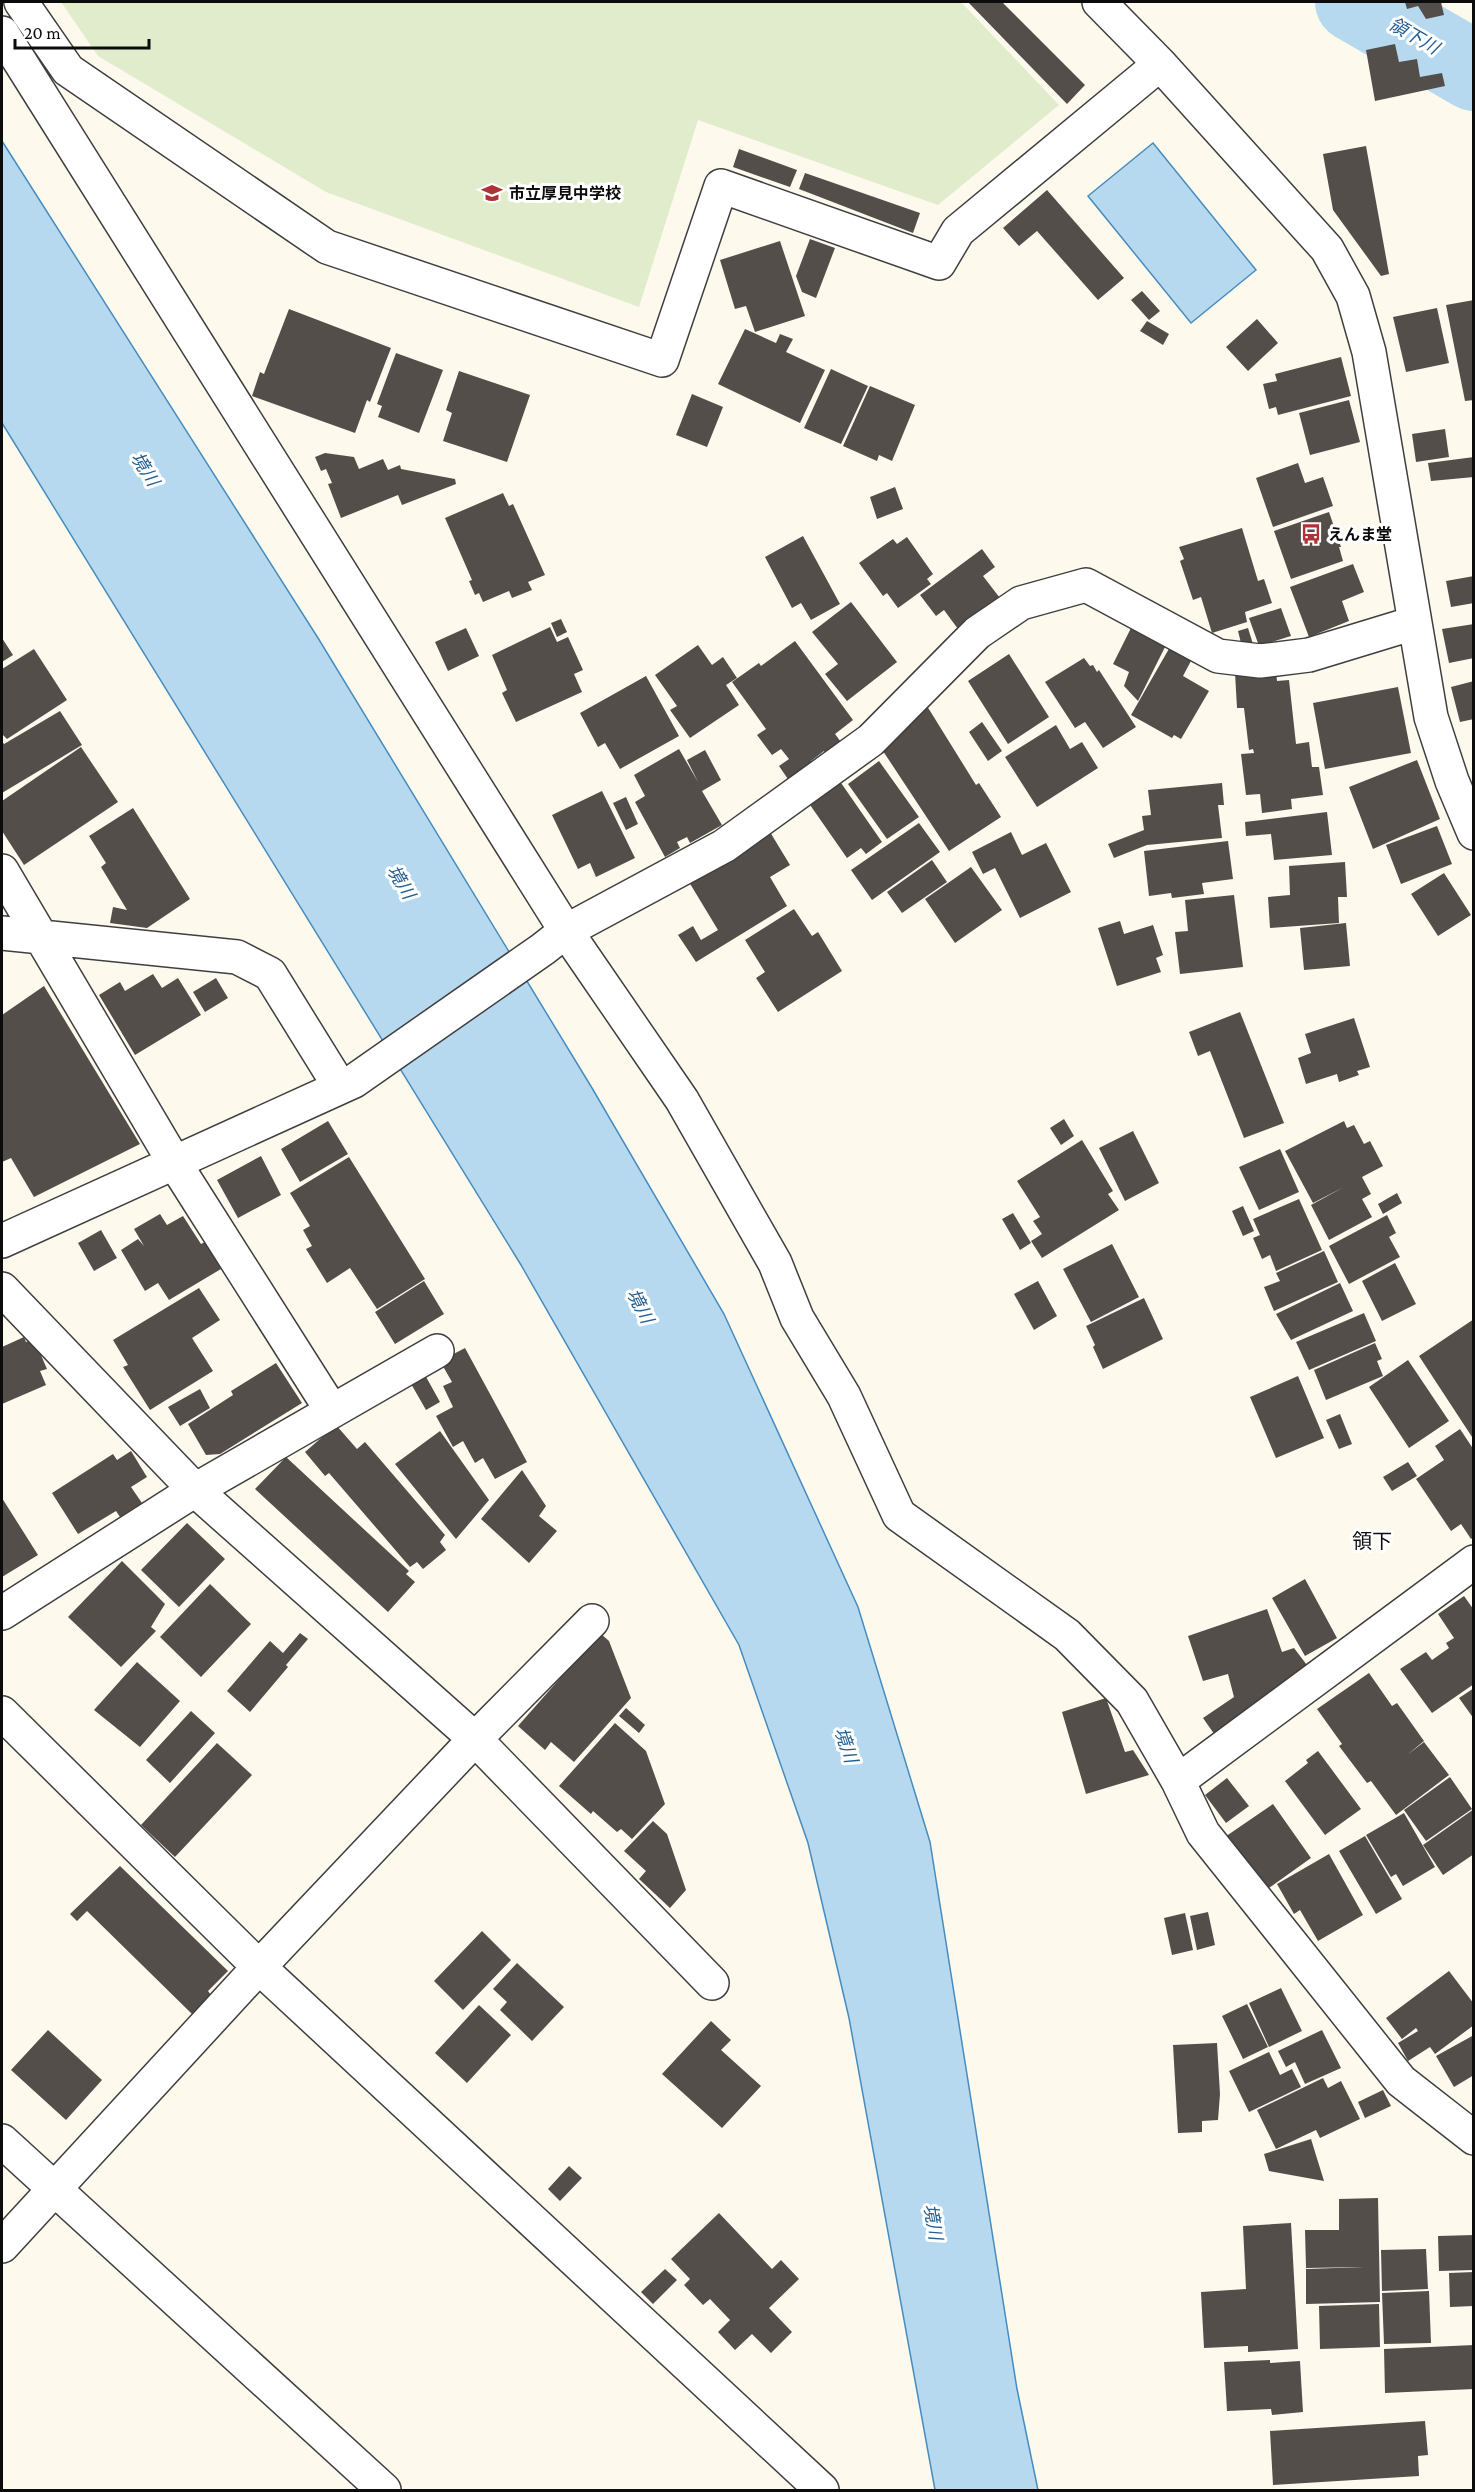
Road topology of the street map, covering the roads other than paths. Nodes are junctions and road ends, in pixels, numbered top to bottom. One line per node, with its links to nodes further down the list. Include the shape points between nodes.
1 (21, 2): 4 (street, via 68,70 327,247 662,360 721,186 939,263 958,231)
2 (1099, 2): 4 (street)
3 (2, 33): 10 (street)
4 (1160, 64): 5 (street, via 1327,249 1353,296 1368,352)
5 (1414, 623): 6 (street, via 1431,717); 10 (street, via 1309,655 1260,661 1218,656 1086,585 1021,603 977,633 872,740 724,846)
6 (1473, 833)
7 (2, 871): 9 (street)
8 (2, 933): 9 (street)
9 (42, 937): 11 (street, via 237,957 270,974); 12 (street)
10 (555, 940): 11 (street); 23 (street, via 688,1111 775,1263 797,1318 844,1396 899,1515 1067,1635 1132,1701)
11 (347, 1084): 12 (street)
12 (174, 1162): 13 (street); 16 (street)
13 (2, 1241)
14 (2, 1289): 17 (street)
15 (437, 1351): 16 (street)
16 (332, 1411): 17 (street)
17 (195, 1490): 19 (street); 22 (street)
18 (1473, 1562): 23 (street)
19 (2, 1613)
20 (592, 1621): 22 (street)
21 (2, 1713): 24 (street)
22 (475, 1739): 24 (street); 25 (street)
23 (1178, 1781): 26 (street, via 1203,1833 1401,2080)
24 (259, 1967): 28 (street); 31 (street)
25 (712, 1983)
26 (1473, 2138)
27 (2, 2141): 28 (street)
28 (54, 2191): 29 (street); 30 (street)
29 (2, 2246)
30 (384, 2490)
31 (822, 2490)

